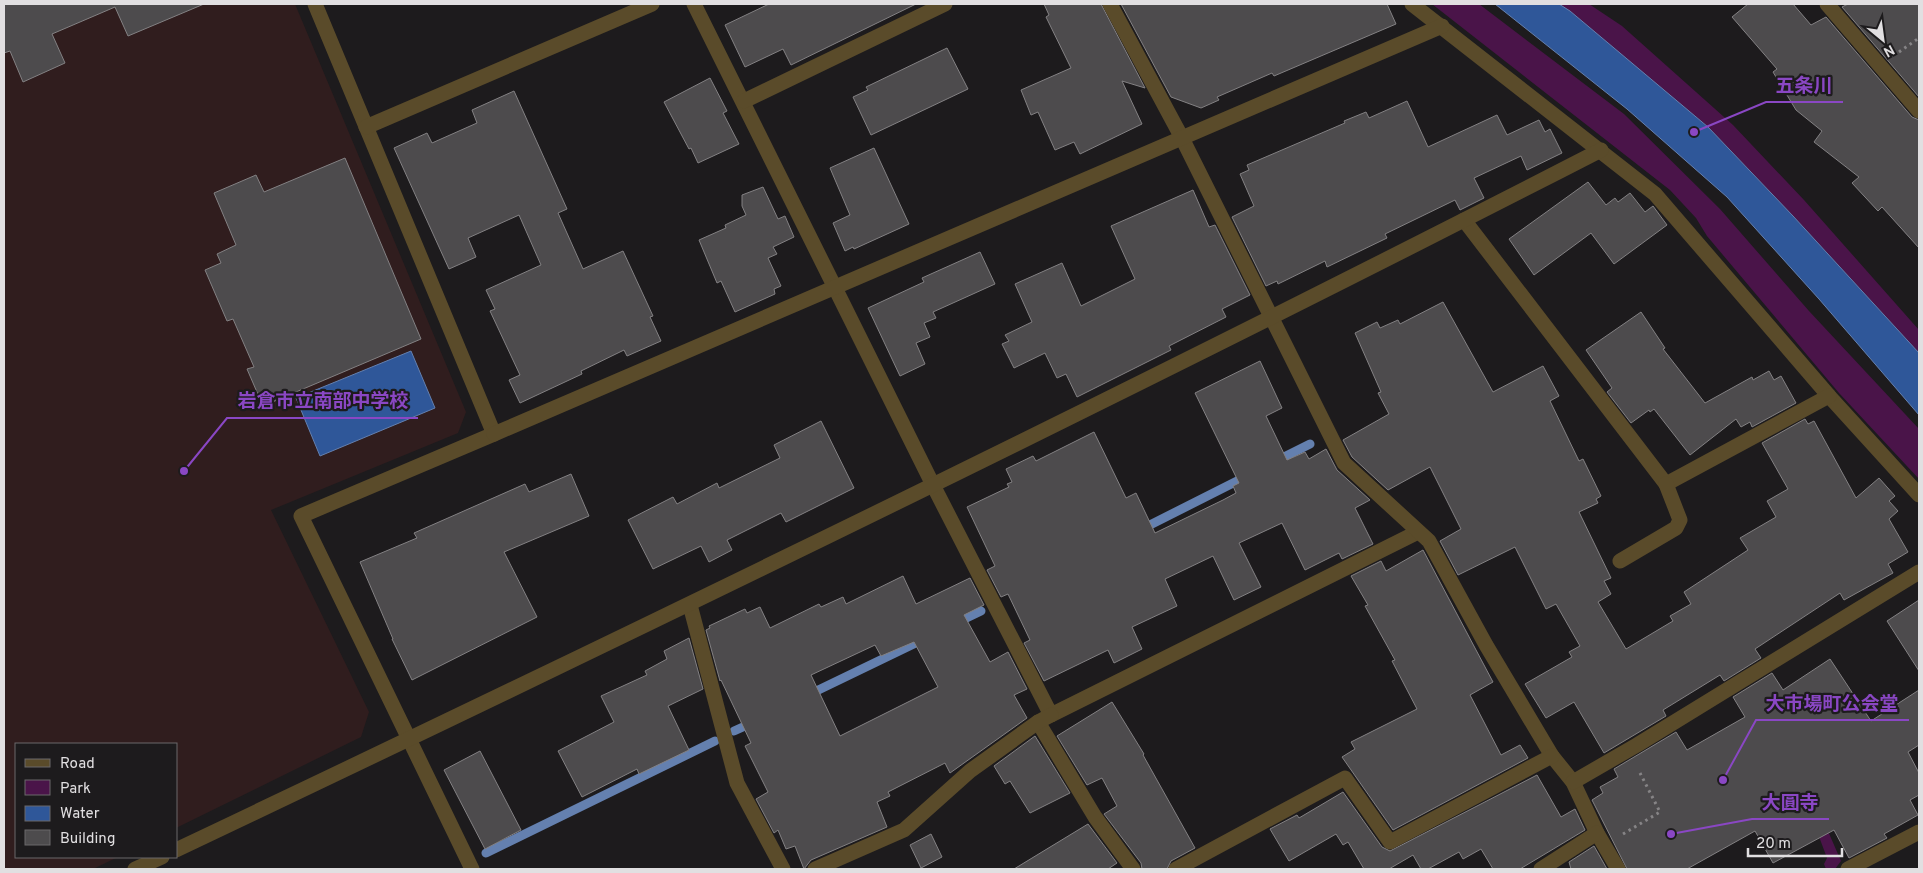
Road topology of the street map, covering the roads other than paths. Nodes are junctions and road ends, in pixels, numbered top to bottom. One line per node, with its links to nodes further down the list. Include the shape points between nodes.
1 (315, 4): 11 (street)
2 (652, 4): 11 (street)
3 (694, 4): 9 (street)
4 (944, 4): 9 (street)
5 (1110, 4): 12 (street)
6 (1412, 4): 8 (street)
7 (1827, 4): 10 (street)
8 (1442, 26): 12 (street); 13 (street)
9 (744, 102): 15 (street)
10 (1919, 111)
11 (366, 127): 18 (street)
12 (1182, 138): 15 (street); 16 (street)
13 (1601, 150): 14 (street); 17 (street, via 1655,194)
14 (1464, 220): 16 (street); 19 (street)
15 (834, 288): 18 (street); 20 (street)
16 (1271, 317): 20 (street); 22 (street, via 1344,463)
17 (1828, 396): 19 (street); 21 (street)
18 (494, 434): 28 (street, via 301,516)
19 (1666, 484): 23 (street, via 1680,520 1676,528)
20 (933, 486): 25 (street); 26 (street)
21 (1919, 495)
22 (1418, 532): 26 (street); 29 (street, via 1429,541)
23 (1620, 561)
24 (1919, 572): 30 (street)
25 (690, 605): 28 (street); 38 (street, via 737,782)
26 (1051, 715): 27 (street)
27 (1038, 722): 35 (street); 39 (street, via 970,771 904,830)
28 (409, 740): 33 (street); 37 (street)
29 (1552, 756): 30 (street); 40 (street, via 1390,842 1345,778)
30 (1573, 782): 32 (street)
31 (1919, 832): 43 (street)
32 (1601, 839): 41 (street); 42 (street)
33 (178, 849)
34 (160, 858): 36 (street)
35 (1125, 867)
36 (136, 869)
37 (472, 869)
38 (783, 869)
39 (815, 869)
40 (1176, 869)
41 (1541, 869)
42 (1618, 869)
43 (1848, 869)

